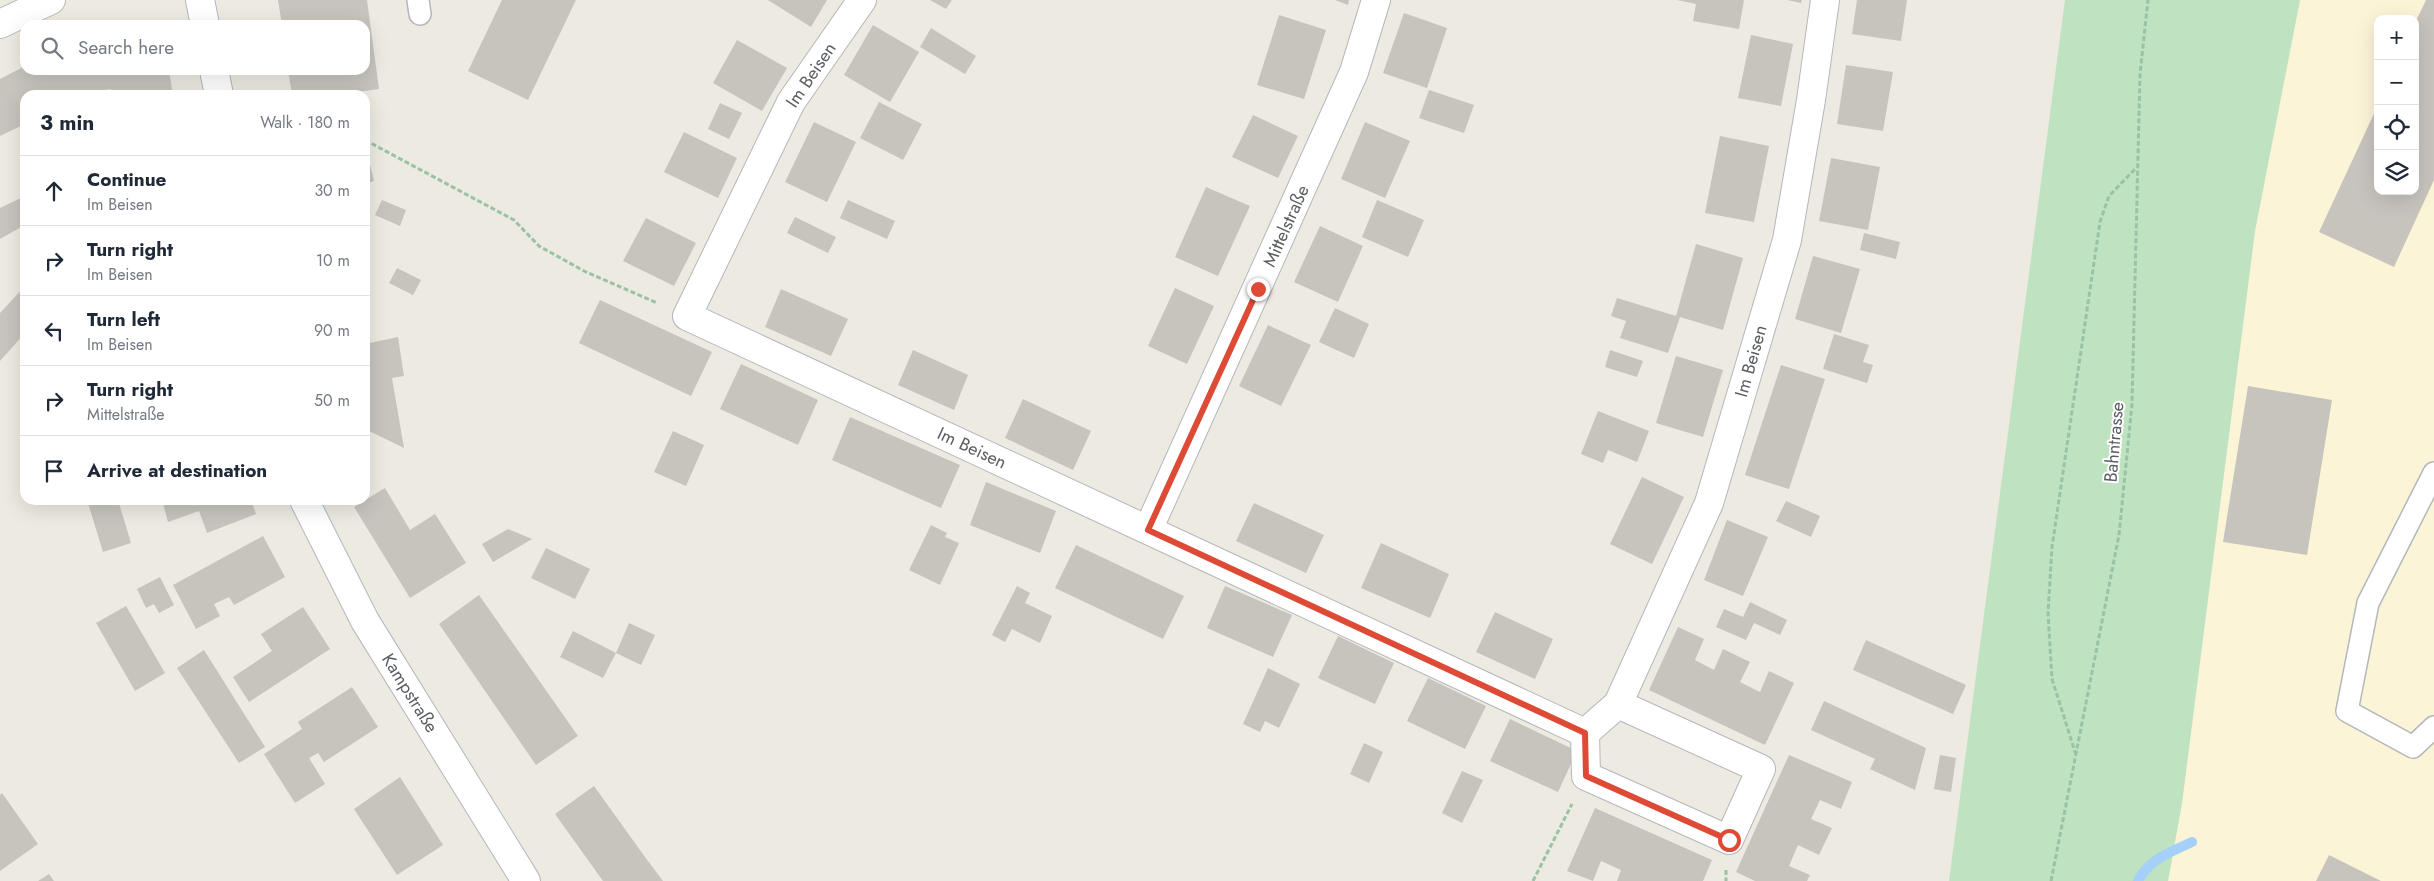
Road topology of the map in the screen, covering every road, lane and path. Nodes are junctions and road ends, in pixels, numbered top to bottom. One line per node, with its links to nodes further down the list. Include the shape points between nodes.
1 (50, 0): 8 (street)
2 (200, 0): 7 (street)
3 (862, 0): 13 (street, Im Beisen, via 791,102)
4 (1376, 0): 16 (street, Mittelstraße, via 1350,81)
5 (1825, 0): 17 (street, Im Beisen, via 1787,240 1709,503)
6 (2148, 0): 12 (path, Bahntrasse, via 2140,74)
7 (204, 20)
8 (0, 24)
9 (215, 75): 10 (street)
10 (218, 90)
11 (370, 143): 13 (path, via 514,220 539,246 584,271)
12 (2136, 168): 20 (path, Bahntrasse, via 2132,404 2120,535); 20 (path, via 2109,196 2100,222 2052,547 2048,613 2052,678)
13 (687, 316): 16 (street, Im Beisen)
14 (2434, 473): 18 (lane, via 2368,602 2346,711 2413,747)
15 (307, 505): 22 (street, Kampstraße, via 365,621)
16 (1148, 530): 19 (street, Im Beisen)
17 (1618, 704): 19 (street, Im Beisen); 21 (street, via 1761,769 1729,840)
18 (2434, 727)
19 (1585, 733): 21 (street)
20 (2076, 757): 24 (path, Bahntrasse)
21 (1586, 776): 23 (path)
22 (526, 881)
23 (1533, 881)
24 (2051, 881)

